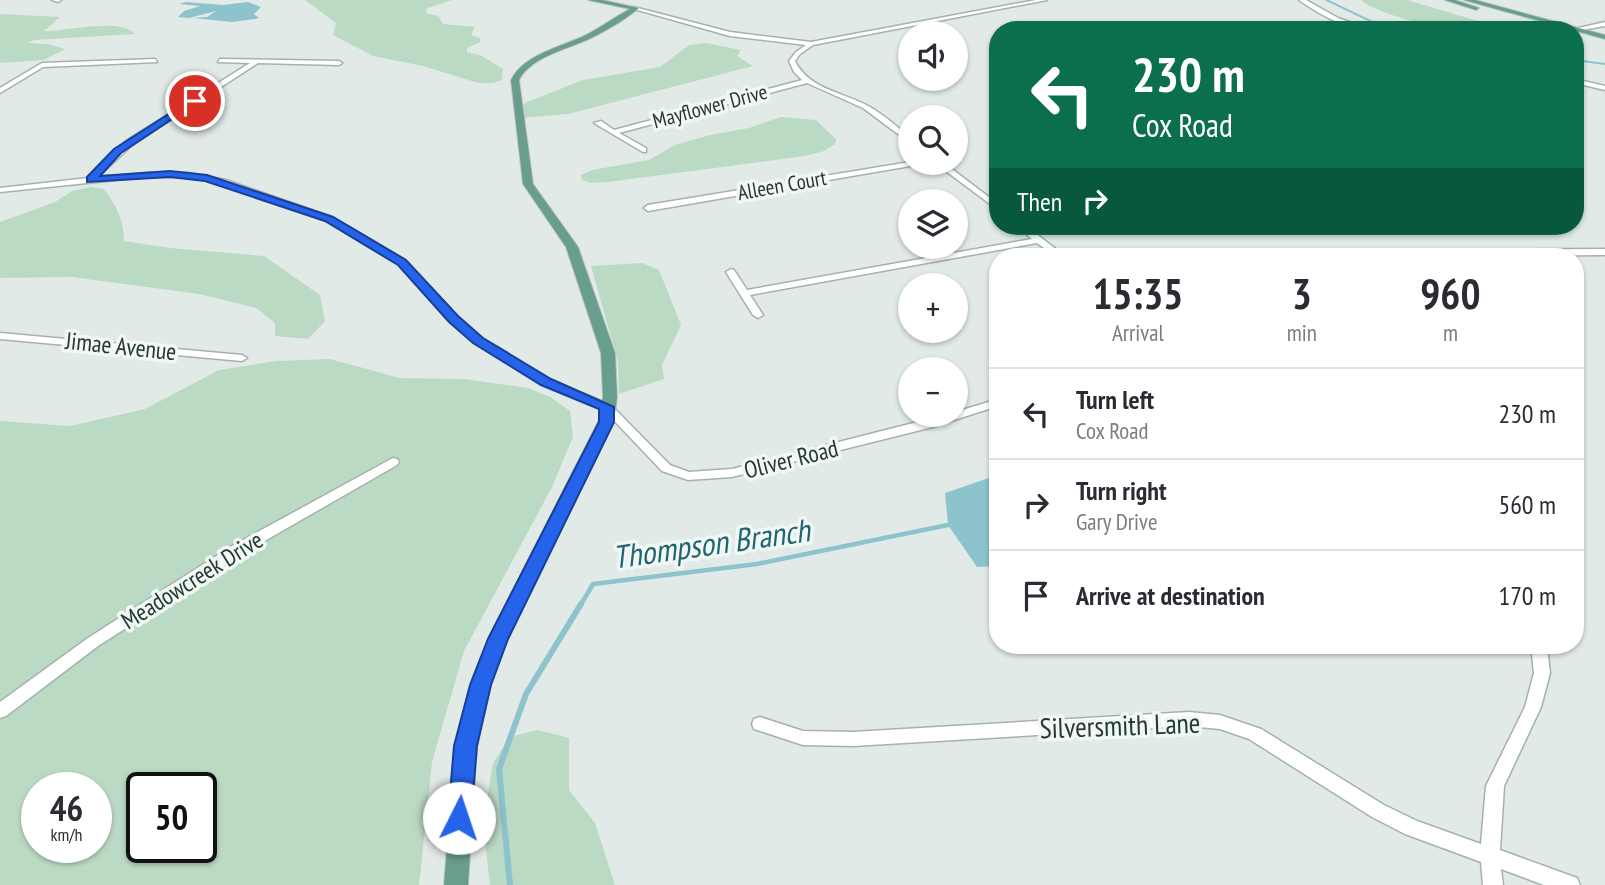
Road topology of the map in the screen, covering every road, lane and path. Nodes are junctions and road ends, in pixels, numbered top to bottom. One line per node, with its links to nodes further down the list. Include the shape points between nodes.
1 (591, 0): 6 (main road)
2 (1044, 0): 14 (street)
3 (1302, 0): 7 (street)
4 (1448, 0): 8 (main road)
5 (1467, 0): 9 (main road)
6 (636, 8): 14 (street, via 730,34); 46 (main road, via 531,62 515,80 528,184 572,247 589,291 608,353)
7 (1342, 21)
8 (1526, 21)
9 (1539, 21)
10 (1605, 24): 11 (street)
11 (1584, 29)
12 (1584, 34): 13 (main road)
13 (1605, 40)
14 (811, 44): 19 (street, via 792,61)
15 (155, 61): 22 (street, via 42,65)
16 (220, 61): 17 (street)
17 (258, 61): 18 (street); 29 (street, via 129,143)
18 (339, 63)
19 (807, 81): 24 (street, Mayflower Drive); 25 (street, via 866,107)
20 (1584, 83): 21 (street)
21 (1605, 88)
22 (0, 91)
23 (598, 123): 24 (street)
24 (613, 132): 26 (street)
25 (898, 132)
26 (643, 150)
27 (898, 166): 32 (street, Alleen Court)
28 (955, 175): 31 (street)
29 (91, 180): 30 (street); 46 (street, via 170,174 207,178 329,219 402,262 478,341 546,382)
30 (0, 190)
31 (989, 201)
32 (648, 208)
33 (1033, 235): 34 (street)
34 (1039, 240): 35 (street); 36 (street)
35 (995, 248)
36 (1049, 248)
37 (989, 249): 41 (street)
38 (1584, 253): 39 (street)
39 (1605, 253)
40 (731, 272): 41 (street)
41 (746, 293): 42 (street)
42 (758, 315)
43 (0, 336): 44 (street, Jimae Avenue)
44 (242, 358)
45 (989, 405): 46 (street, Oliver Road, via 925,425 708,477 666,468)
46 (607, 407): 52 (main road, via 606,422 498,639 480,685 466,746)
47 (393, 462): 49 (street, Meadowcreek Drive, via 237,550 93,642)
48 (1540, 654): 51 (street, via 1542,673 1533,707 1495,786)
49 (0, 711)
50 (760, 724): 51 (street, Silversmith Lane, via 803,738 853,739 1189,719 1220,722 1275,744 1412,828)
51 (1490, 855): 53 (street); 54 (street, Silversmith Lane)
52 (456, 885)
53 (1493, 885)
54 (1570, 885)

